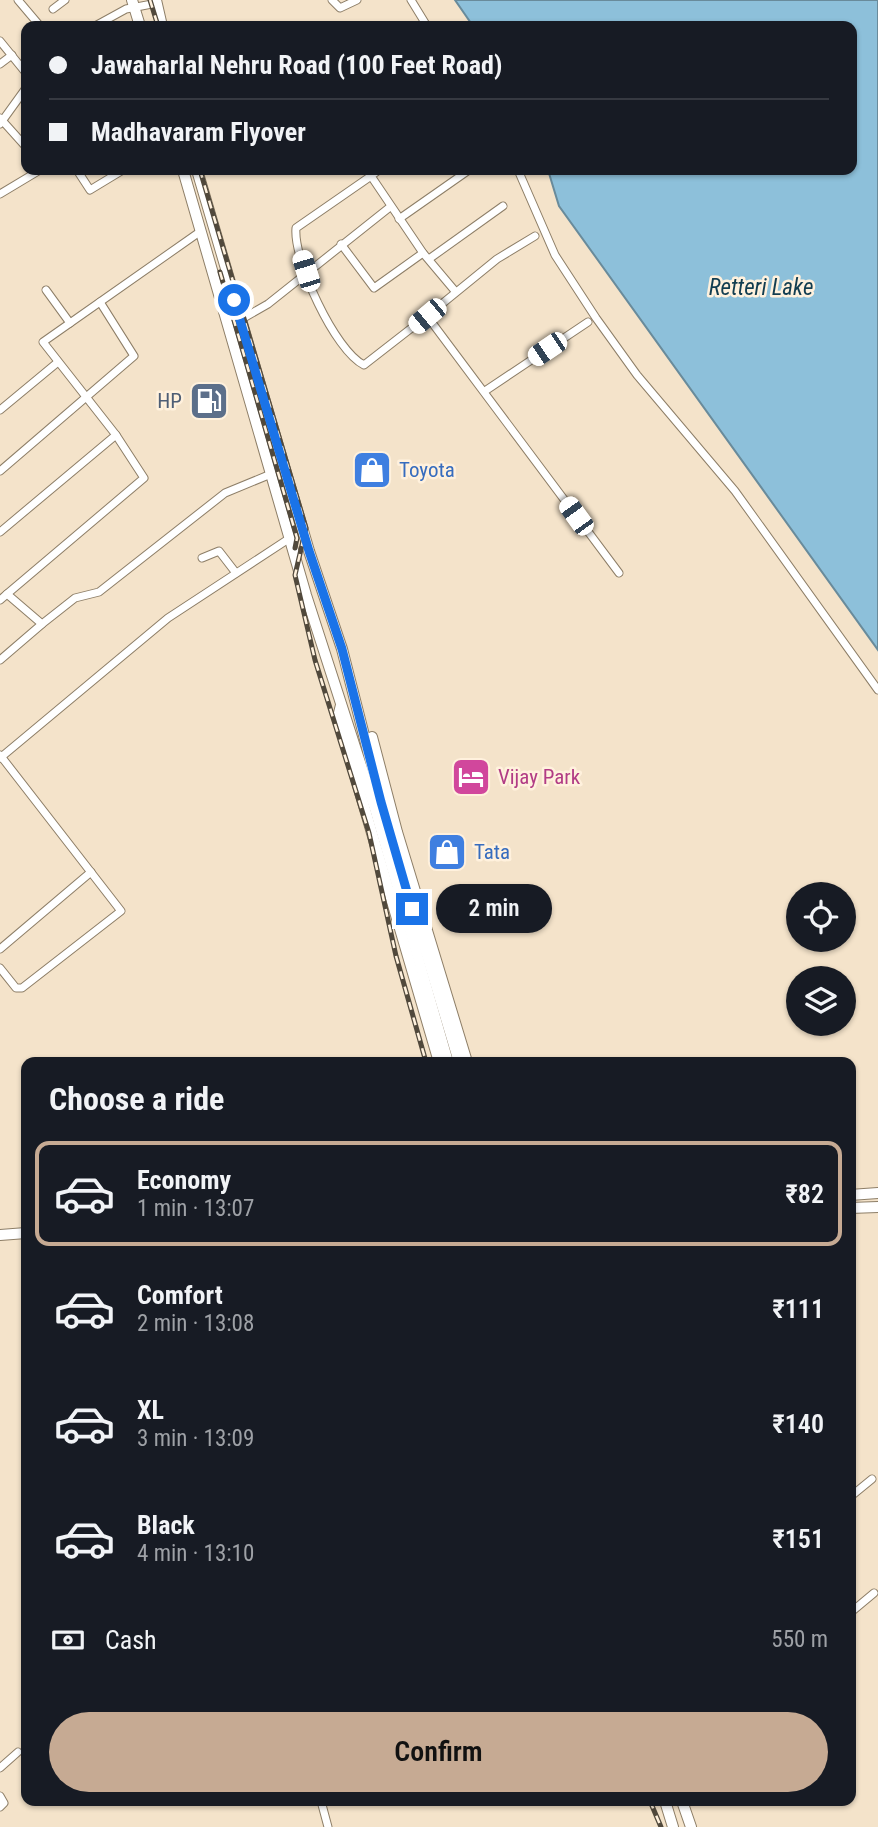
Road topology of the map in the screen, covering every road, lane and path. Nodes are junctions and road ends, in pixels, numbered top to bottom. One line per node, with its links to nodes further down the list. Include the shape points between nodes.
1 (18, 0): 9 (street)
2 (65, 0): 8 (street)
3 (332, 0): 4 (street, via 340,8)
4 (357, 0)
5 (411, 0): 13 (street)
6 (156, 2): 7 (street); 12 (main road)
7 (133, 3): 10 (street); 11 (main road)
8 (53, 9)
9 (36, 21)
10 (103, 21)
11 (138, 21)
12 (161, 21)
13 (424, 21)
14 (0, 41): 15 (street)
15 (12, 55): 16 (street); 17 (street)
16 (0, 64)
17 (21, 67)
18 (21, 94): 19 (street)
19 (1, 120): 20 (street)
20 (21, 142)
21 (32, 175): 29 (street)
22 (80, 175): 23 (street, via 90,190)
23 (115, 175)
24 (184, 175): 33 (main road)
25 (198, 175): 42 (main road)
26 (462, 175): 32 (street)
27 (519, 175): 61 (street, via 555,255 596,318 637,375 736,491)
28 (371, 176): 31 (street); 37 (street, via 296,228)
29 (0, 194)
30 (503, 206): 36 (street)
31 (390, 207): 32 (street); 35 (street)
32 (399, 219): 36 (street)
33 (201, 231): 40 (street); 51 (main road)
34 (535, 236): 39 (street)
35 (341, 244): 36 (street, via 374,288); 37 (street)
36 (426, 256): 39 (street)
37 (306, 271): 41 (street, via 324,318 358,363 364,365); 42 (street)
38 (46, 290): 44 (street)
39 (454, 291): 41 (street)
40 (100, 302): 44 (street); 47 (street, via 134,356)
41 (427, 316): 46 (street)
42 (240, 320): 63 (main road)
43 (588, 321): 46 (street)
44 (70, 323): 45 (street, via 43,342)
45 (58, 362): 47 (street); 48 (street)
46 (485, 391): 56 (street)
47 (86, 397): 49 (street); 50 (street)
48 (0, 410)
49 (116, 435): 52 (street); 57 (street, via 144,478)
50 (0, 471)
51 (271, 474): 53 (main road); 59 (street, via 225,493 99,592 75,598)
52 (0, 532)
53 (290, 538): 55 (street); 62 (main road)
54 (202, 558): 55 (street, via 219,551)
55 (236, 573): 64 (street, via 167,618)
56 (618, 573)
57 (7, 594): 58 (street); 59 (street)
58 (0, 600)
59 (41, 624): 60 (street)
60 (0, 660)
61 (878, 690)
62 (341, 704): 68 (main road, via 338,717); 69 (main road)
63 (357, 708): 70 (main road); 71 (main road, via 365,712)
64 (0, 757): 65 (street)
65 (91, 872): 66 (street); 67 (street, via 121,908 120,913 22,988 16,988)
66 (0, 949)
67 (0, 968)
68 (438, 1057)
69 (447, 1057)
70 (458, 1057)
71 (465, 1057)
72 (878, 1193): 73 (main road)
73 (856, 1195)
74 (878, 1207): 75 (main road)
75 (856, 1208)
76 (0, 1227): 77 (main road)
77 (21, 1227)
78 (21, 1234): 79 (main road)
79 (0, 1235)
80 (872, 1479): 81 (street)
81 (856, 1492)
82 (874, 1593): 83 (street)
83 (856, 1608)
84 (18, 1752): 85 (street)
85 (0, 1768)
86 (0, 1796): 90 (street, via 4,1803)
87 (322, 1806): 91 (street)
88 (667, 1806): 92 (main road)
89 (685, 1806): 93 (main road)
90 (0, 1807)
91 (328, 1827)
92 (673, 1827)
93 (691, 1827)

